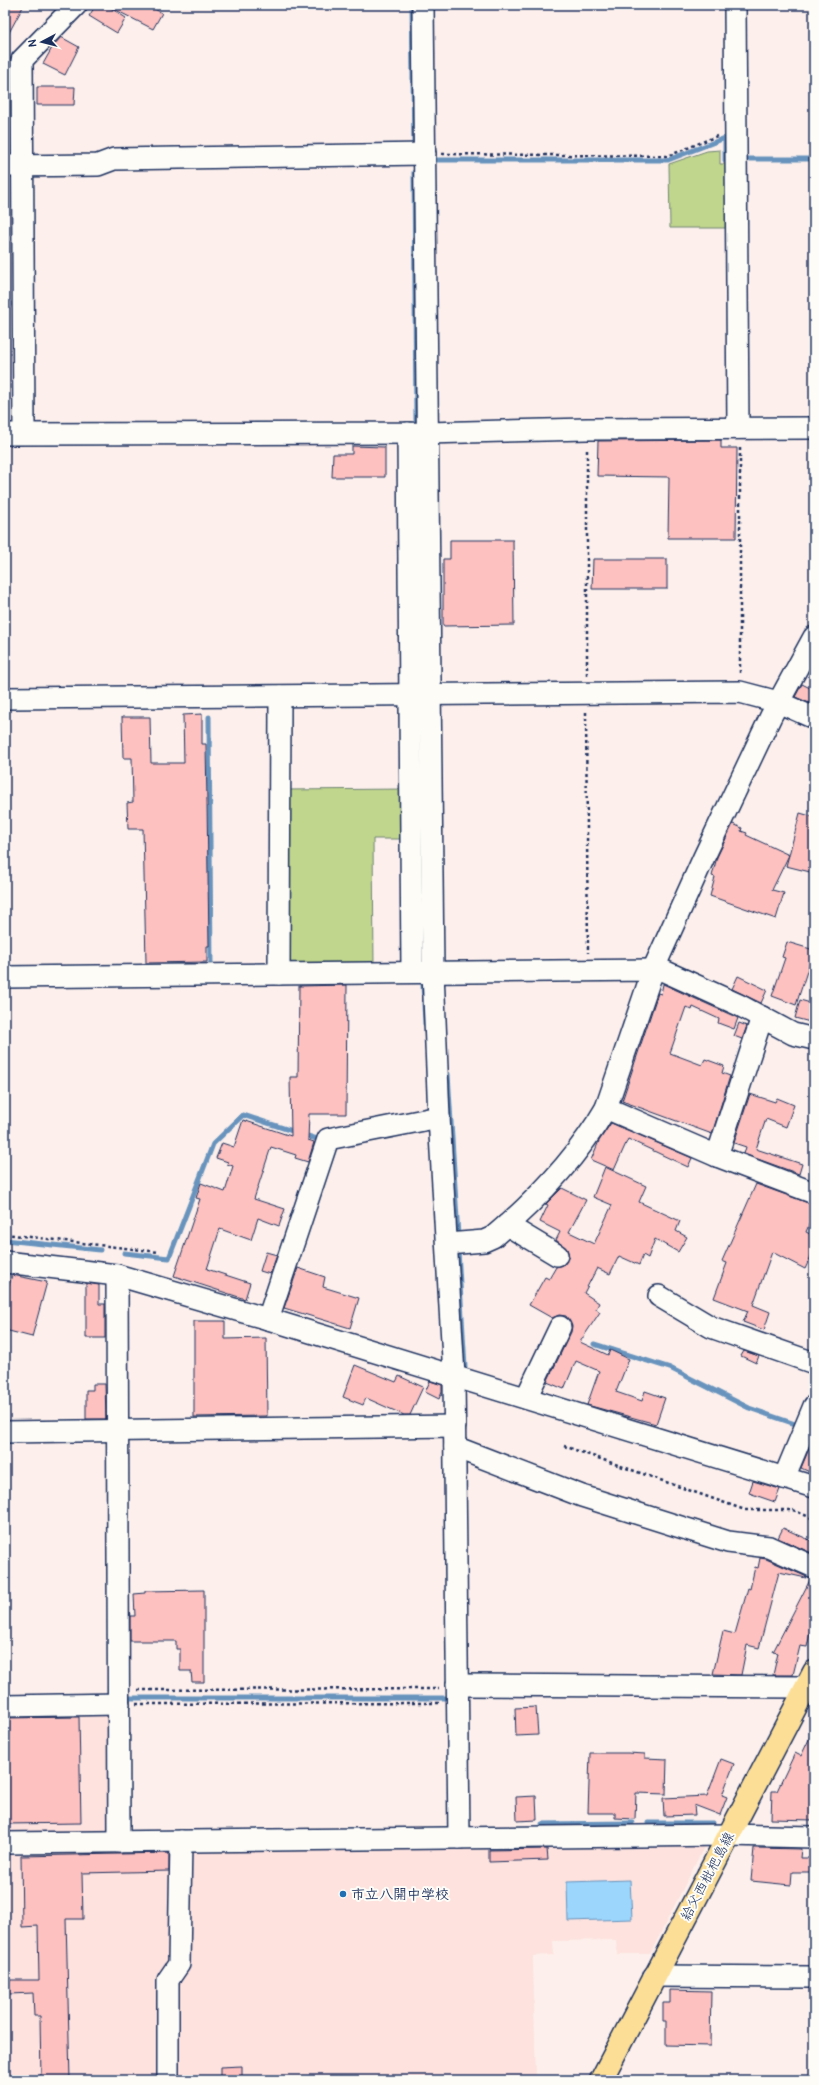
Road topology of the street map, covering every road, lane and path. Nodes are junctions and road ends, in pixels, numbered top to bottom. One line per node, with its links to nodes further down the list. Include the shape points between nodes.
1 (76, 5): 4 (street)
2 (424, 5): 7 (street)
3 (735, 5): 6 (street)
4 (22, 60): 5 (street); 8 (street)
5 (5, 73)
6 (736, 129): 7 (path, via 668,156); 9 (street)
7 (425, 160): 8 (street, via 115,172 98,165); 12 (street)
8 (14, 166): 11 (street)
9 (740, 428): 10 (street); 12 (street); 14 (path)
10 (814, 428)
11 (14, 433): 12 (street)
12 (418, 433): 16 (street)
13 (814, 637): 17 (street)
14 (740, 692): 16 (street); 17 (street)
15 (5, 698): 18 (street)
16 (417, 699): 18 (street); 22 (street); 23 (street)
17 (778, 702): 20 (street); 21 (street)
18 (280, 703): 19 (street); 24 (street)
19 (5, 712)
20 (814, 718)
21 (653, 970): 23 (street); 26 (street, via 664,971); 28 (street)
22 (412, 972): 23 (street); 24 (street)
23 (433, 972): 29 (street)
24 (279, 974): 25 (street)
25 (5, 977)
26 (762, 1017): 27 (street, via 793,1034); 30 (street)
27 (814, 1039)
28 (606, 1108): 30 (street); 32 (street, via 561,1172)
29 (439, 1117): 34 (street); 40 (street, via 328,1139)
30 (717, 1156): 31 (street)
31 (814, 1193)
32 (507, 1225): 34 (street, via 484,1241); 36 (street)
33 (5, 1234): 35 (path)
34 (448, 1244): 43 (street)
35 (159, 1252)
36 (557, 1255)
37 (5, 1262): 38 (street)
38 (117, 1275): 40 (street); 47 (street)
39 (659, 1296): 42 (street, via 711,1327)
40 (268, 1319): 43 (street)
41 (560, 1327): 44 (street)
42 (814, 1363)
43 (454, 1376): 44 (street); 46 (street)
44 (526, 1398): 51 (street)
45 (814, 1406): 51 (street)
46 (455, 1426): 47 (street); 50 (street)
47 (118, 1431): 48 (street); 58 (street)
48 (5, 1432)
49 (564, 1446): 53 (path, via 745,1510 793,1510)
50 (455, 1447): 54 (street, via 582,1496 728,1542 769,1547); 57 (street)
51 (784, 1478): 52 (street)
52 (814, 1487)
53 (814, 1519)
54 (814, 1568)
55 (810, 1680): 57 (street); 60 (main road, 給父西枇杷島線)
56 (5, 1691): 58 (street)
57 (457, 1692): 58 (path); 58 (path); 62 (street)
58 (119, 1697): 59 (street); 64 (street)
59 (5, 1706)
60 (730, 1835): 61 (street); 62 (street); 66 (main road, 給父西枇杷島線)
61 (814, 1837)
62 (459, 1838): 63 (street)
63 (181, 1841): 64 (street); 68 (street, via 179,1964 168,1980)
64 (119, 1842): 65 (street)
65 (5, 1843)
66 (654, 1976): 67 (street); 69 (main road, 給父西枇杷島線)
67 (814, 1977)
68 (168, 2080)
69 (601, 2080)

